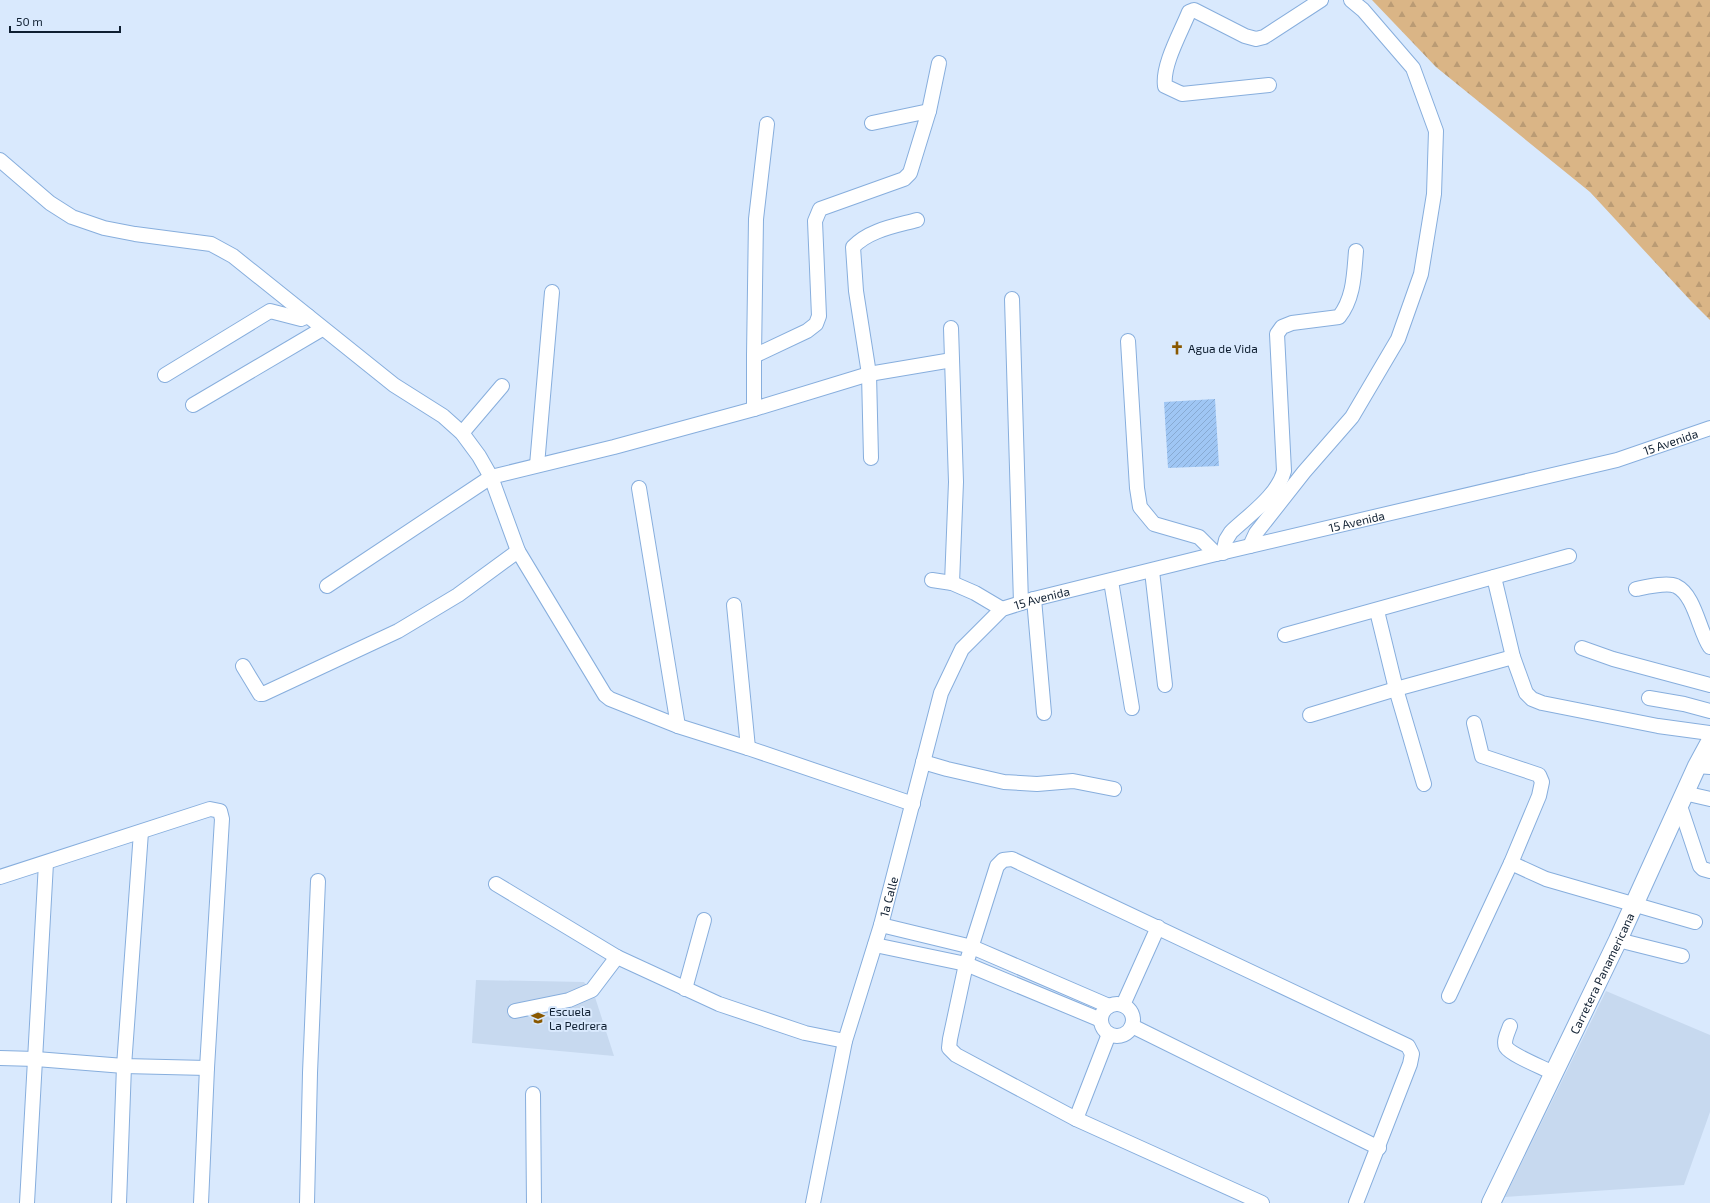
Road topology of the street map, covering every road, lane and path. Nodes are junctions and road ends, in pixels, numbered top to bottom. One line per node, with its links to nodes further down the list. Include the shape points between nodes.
1 (1321, 0): 4 (street, via 1264,37 1256,39 1194,10 1189,12 1167,66 1164,80 1166,86 1182,94)
2 (1351, 0): 30 (street, via 1363,10 1413,68 1436,131 1434,194 1421,274 1398,339 1352,417 1299,478 1256,533)
3 (939, 63): 5 (street)
4 (1268, 85)
5 (929, 111): 6 (street); 17 (street, via 910,173 904,179 820,209 815,221 819,316 816,324 807,331)
6 (872, 123)
7 (768, 124): 17 (street, via 756,219)
8 (0, 160): 13 (street, via 50,203 72,217 104,228 211,244 233,256)
9 (917, 220): 19 (street, via 879,230 858,241 853,247 856,291)
10 (1356, 251): 32 (street, via 1352,290 1347,307 1340,317 1292,323 1282,327 1278,334 1284,471 1274,491 1231,532)
11 (552, 292): 27 (street)
12 (1012, 299): 41 (street)
13 (308, 316): 15 (street); 20 (street, via 301,319 270,311)
14 (952, 328): 18 (street)
15 (322, 329): 22 (street); 25 (street, via 394,385 443,416)
16 (1128, 341): 32 (street, via 1140,506 1154,524 1199,537)
17 (754, 356): 23 (street)
18 (952, 360): 19 (street); 38 (street, via 956,482)
19 (869, 374): 23 (street); 26 (street)
20 (165, 375)
21 (502, 386): 25 (street)
22 (193, 405)
23 (754, 409): 27 (street)
24 (1710, 428): 30 (street, 15 Avenida, via 1617,460)
25 (462, 433): 28 (street)
26 (871, 458)
27 (537, 466): 28 (street)
28 (491, 478): 31 (street); 39 (street)
29 (638, 488): 59 (street)
30 (1250, 546): 32 (street, 15 Avenida)
31 (518, 551): 49 (street, via 458,595 398,631 268,692 260,694); 59 (street, via 606,695 618,703)
32 (1219, 553): 34 (street, 15 Avenida)
33 (1569, 556): 35 (street)
34 (1152, 571): 37 (street, 15 Avenida); 50 (street)
35 (1494, 577): 44 (street); 48 (street)
36 (932, 580): 38 (street)
37 (1111, 581): 41 (street, 15 Avenida); 54 (street)
38 (952, 582): 43 (street)
39 (327, 586)
40 (1636, 589): 46 (street, via 1667,585 1676,586 1683,591)
41 (1027, 601): 43 (street, 15 Avenida); 56 (street)
42 (734, 605): 62 (street)
43 (1002, 609): 63 (street, 1a Calle, via 962,649 941,693)
44 (1377, 611): 45 (street); 52 (street)
45 (1285, 635)
46 (1710, 647)
47 (1582, 648): 51 (street)
48 (1513, 657): 52 (street); 60 (street, via 1526,693 1542,703 1658,726)
49 (244, 666)
50 (1165, 685)
51 (1710, 685)
52 (1396, 689): 57 (street); 65 (street)
53 (1649, 698): 55 (street)
54 (1132, 708)
55 (1710, 711)
56 (1044, 714)
57 (1310, 715)
58 (1474, 723): 72 (street, via 1482,756 1539,775 1542,782 1539,796)
59 (678, 726): 62 (street)
60 (1710, 733)
61 (1710, 742): 64 (main road, Carretera Panamericana)
62 (748, 748): 69 (street)
63 (923, 762): 66 (street, via 1004,782 1037,784 1073,781); 69 (street, 1a Calle)
64 (1704, 766): 68 (main road, Carretera Panamericana)
65 (1424, 784)
66 (1114, 789)
67 (1710, 799): 68 (street)
68 (1682, 800): 73 (street, via 1700,866); 77 (main road, Carretera Panamericana)
69 (913, 804): 80 (street, 1a Calle)
70 (141, 832): 71 (street); 100 (street); 101 (street, via 210,809 220,811 222,819)
71 (46, 863): 74 (street); 99 (street)
72 (1511, 863): 77 (street, via 1546,879); 89 (street)
73 (1710, 871)
74 (0, 878)
75 (318, 882): 109 (street)
76 (496, 884): 86 (street)
77 (1633, 905): 79 (street); 82 (main road, Carretera Panamericana)
78 (704, 920): 88 (street)
79 (1695, 922)
80 (881, 925): 83 (street, 1a Calle); 84 (street)
81 (1158, 928): 84 (street, via 1012,859 1003,860 997,866); 90 (street); 105 (street, via 1408,1046 1412,1054 1410,1064)
82 (1618, 940): 85 (street); 102 (main road, Carretera Panamericana)
83 (875, 945): 87 (street); 97 (street, 1a Calle)
84 (972, 947): 87 (street); 91 (street)
85 (1682, 956)
86 (617, 957): 88 (street); 92 (street, via 592,990 569,1000)
87 (966, 964): 93 (street); 104 (street, via 949,1048 956,1055)
88 (685, 989): 97 (street, via 719,1004 805,1033)
89 (1449, 996)
90 (1123, 1005): 91 (street); 94 (street, via 1132,1016)
91 (1109, 1006): 93 (street, via 1102,1014)
92 (515, 1011)
93 (1101, 1020): 96 (street)
94 (1132, 1026): 96 (street, via 1120,1036); 105 (street)
95 (1510, 1026): 102 (street, via 1505,1041 1506,1048)
96 (1109, 1034): 104 (street)
97 (845, 1041): 111 (street, 1a Calle)
98 (0, 1058): 99 (street)
99 (36, 1059): 100 (street); 106 (street)
100 (124, 1066): 101 (street); 107 (street)
101 (207, 1068): 108 (street)
102 (1553, 1073): 114 (main road, Carretera Panamericana)
103 (533, 1094): 110 (street)
104 (1076, 1118): 112 (street)
105 (1379, 1148): 113 (street)
106 (27, 1203)
107 (119, 1203)
108 (201, 1203)
109 (307, 1203)
110 (534, 1203)
111 (813, 1203)
112 (1262, 1203)
113 (1356, 1203)
114 (1491, 1203)

